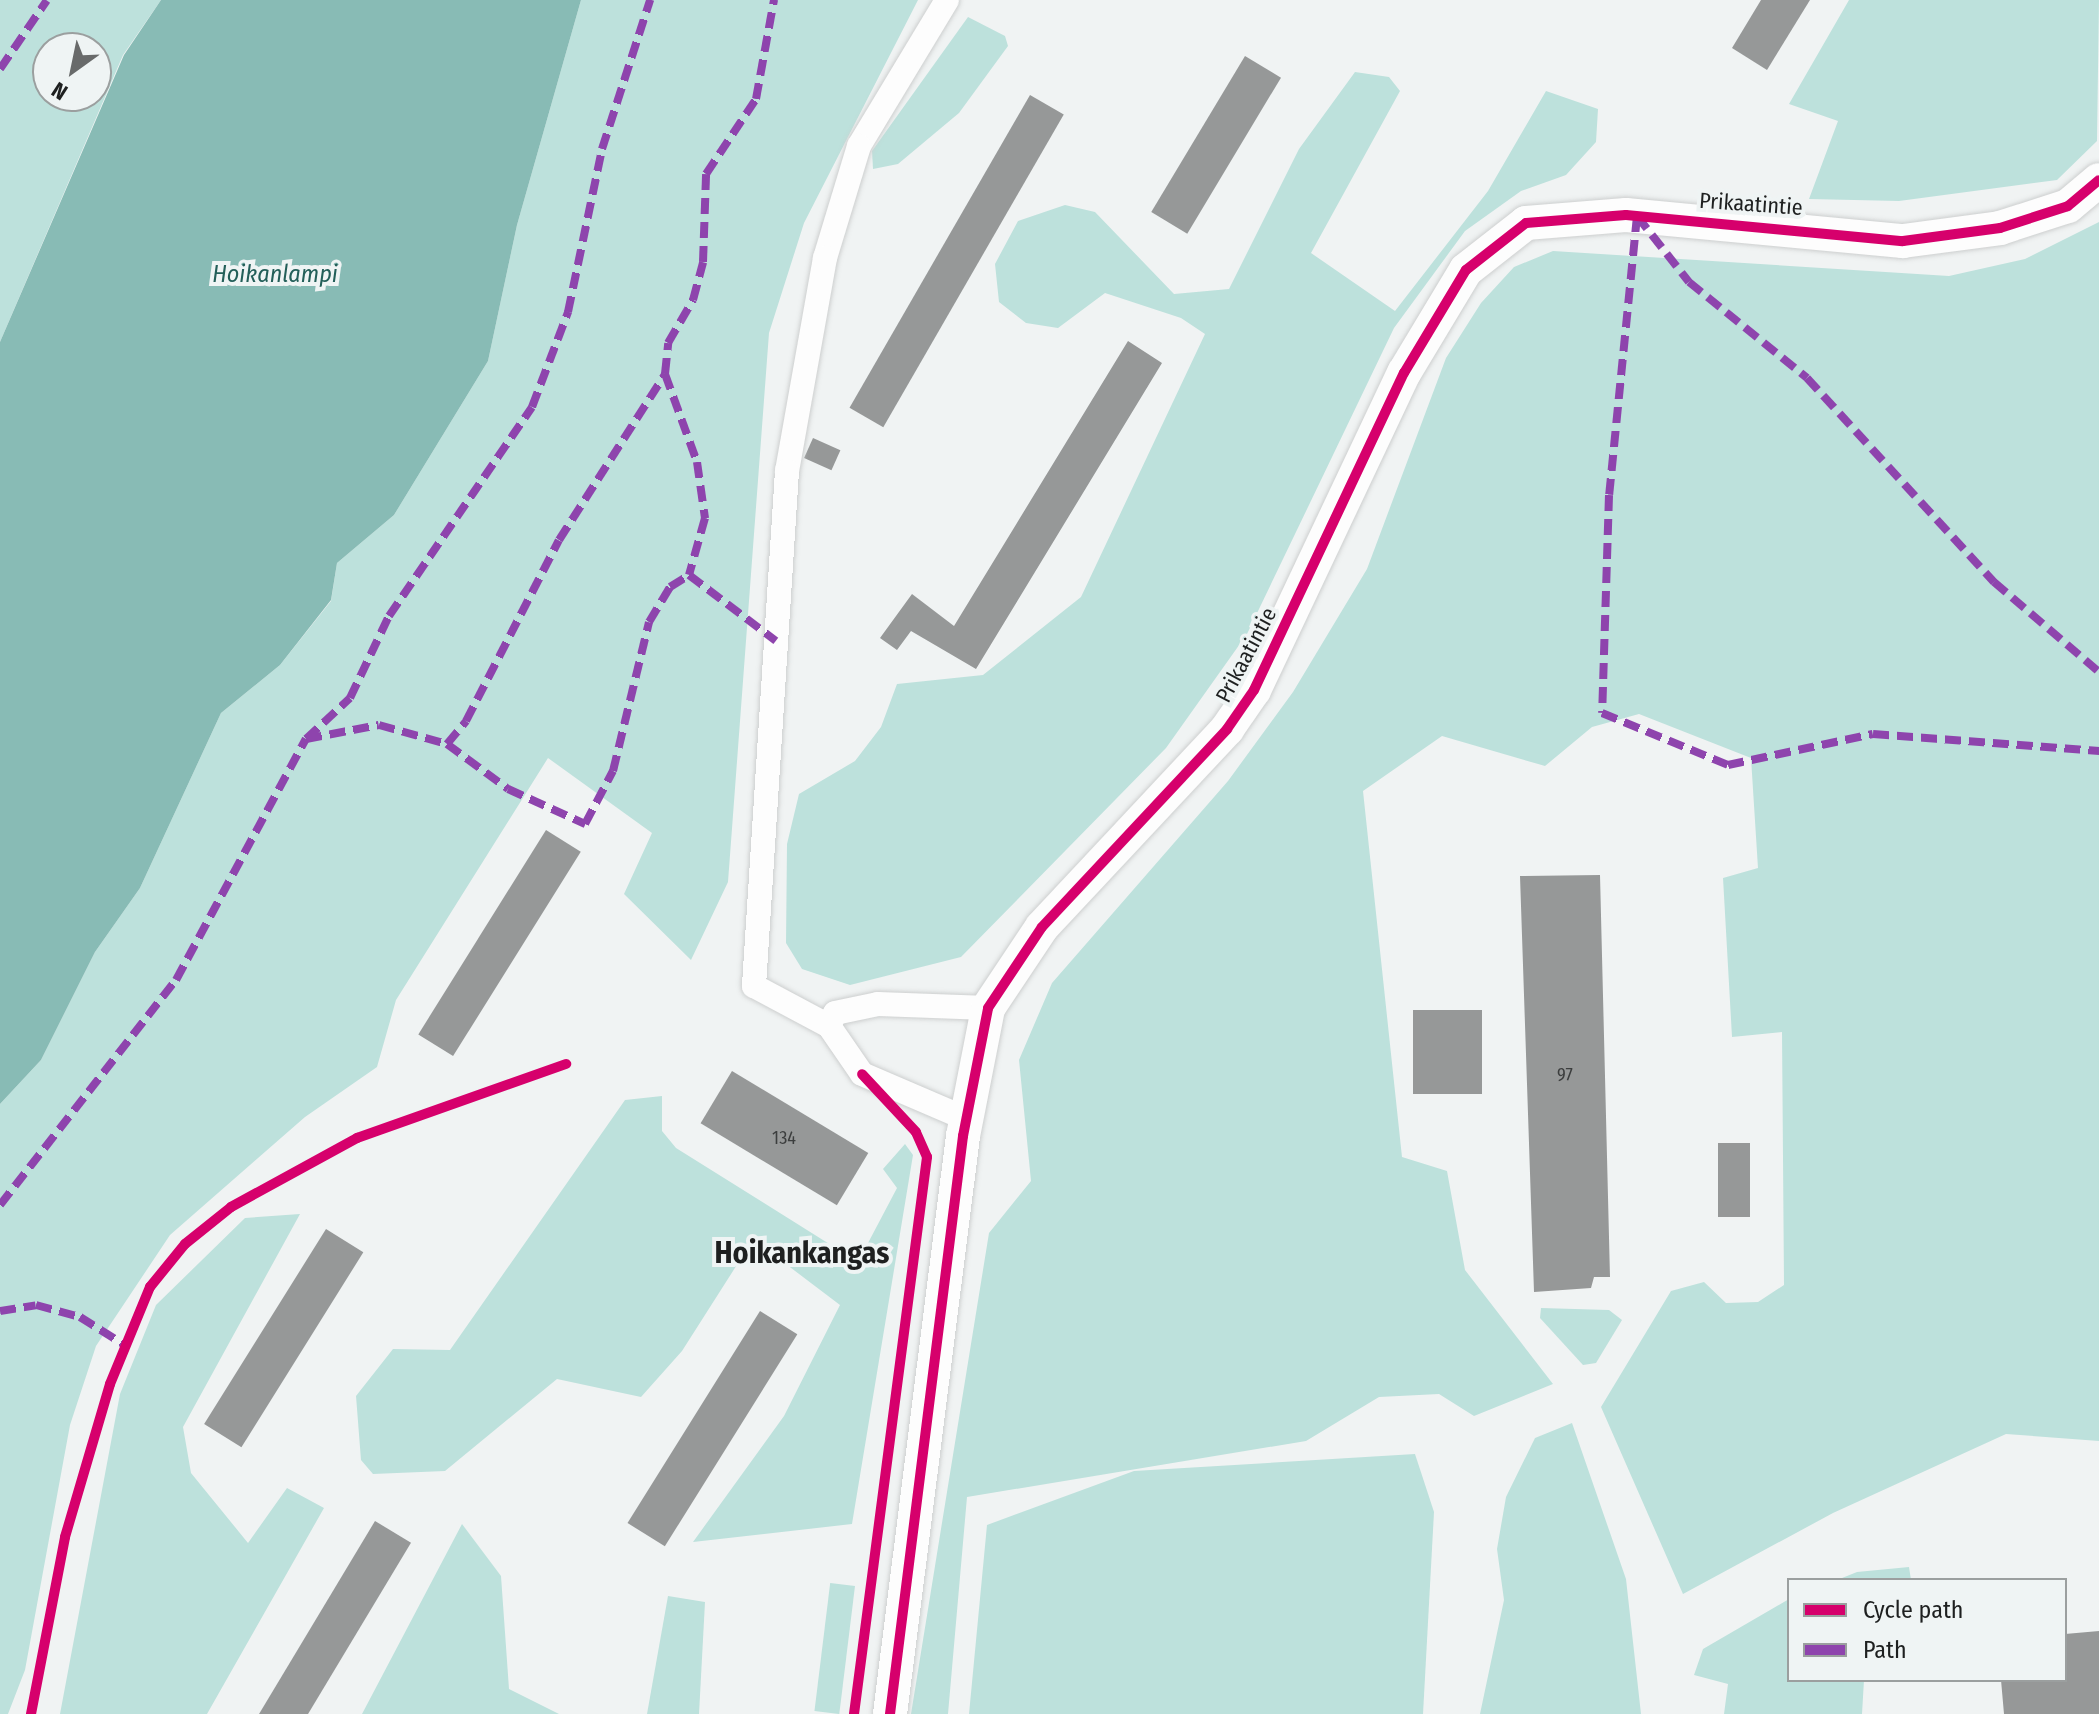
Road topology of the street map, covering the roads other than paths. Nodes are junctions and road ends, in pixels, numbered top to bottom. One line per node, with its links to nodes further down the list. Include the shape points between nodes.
1 (947, 0): 4 (street, via 859,146 837,206 787,471 754,986)
2 (2099, 180): 3 (street, Prikaatintie, via 2068,206 2000,228 1903,241 1626,215 1526,223 1466,270 1404,373 1254,690 1042,927)
3 (988, 1008): 4 (street, via 878,1004 835,1013); 5 (street, Prikaatintie)
4 (829, 1026): 5 (street, via 862,1074)
5 (967, 1119): 6 (street, Prikaatintie)
6 (890, 1714)

